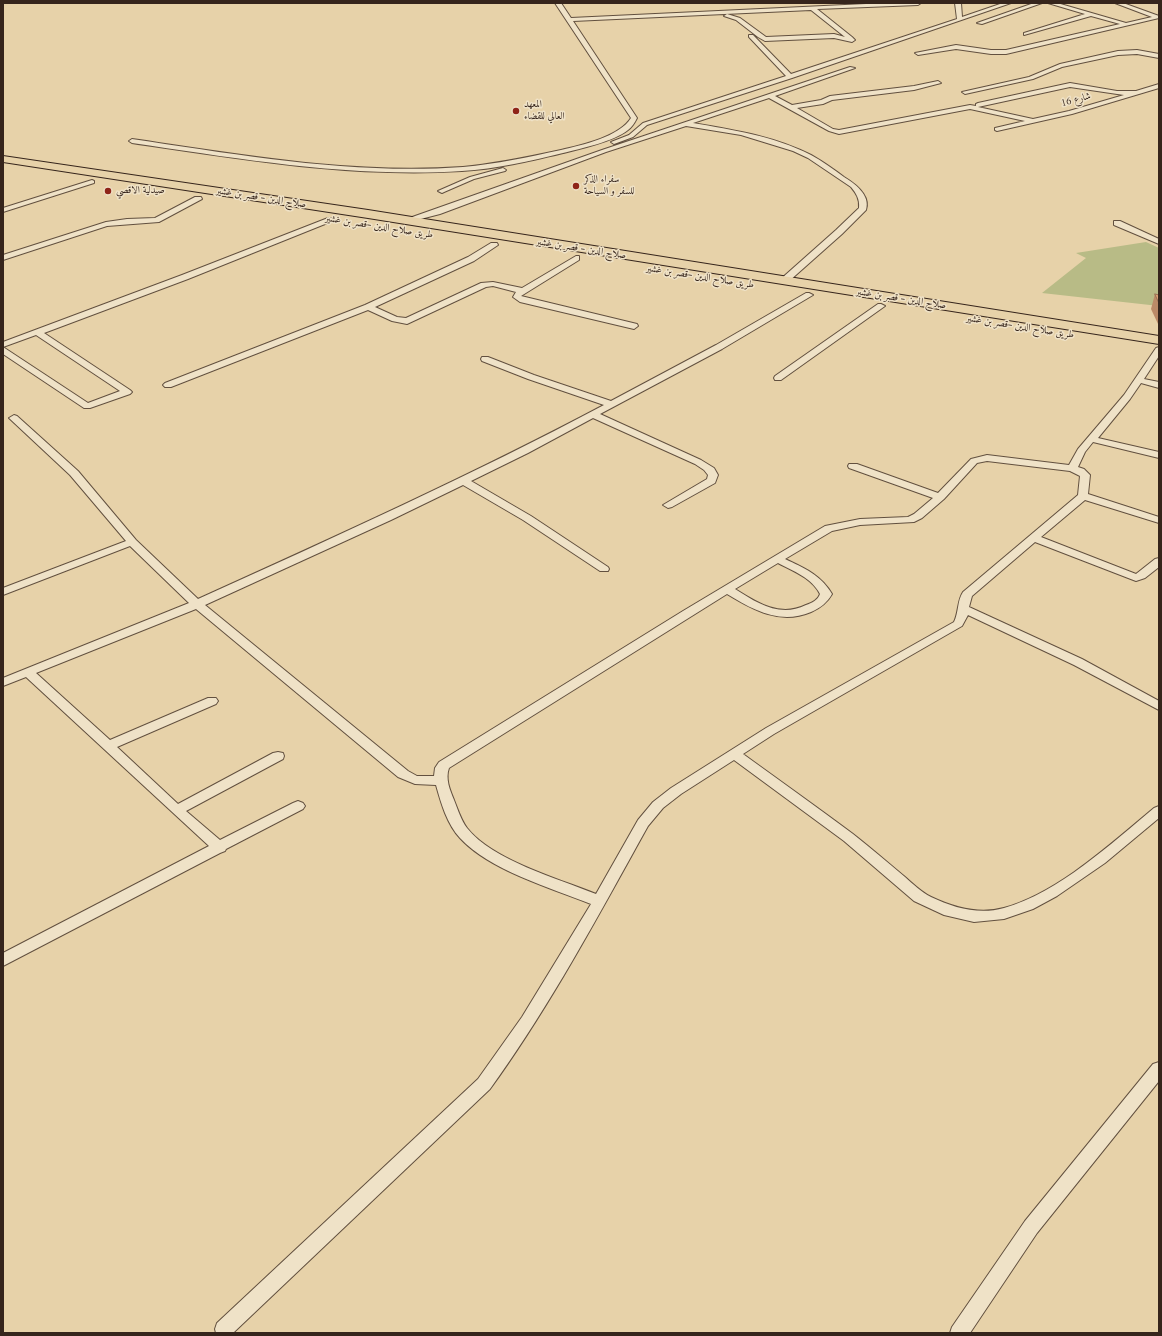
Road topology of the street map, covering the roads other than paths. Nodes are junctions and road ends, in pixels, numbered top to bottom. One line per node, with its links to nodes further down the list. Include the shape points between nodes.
1 (558, 3): 13 (street)
2 (918, 3): 9 (street)
3 (958, 3): 14 (street)
4 (990, 3): 8 (street)
5 (1039, 3): 16 (street)
6 (1051, 3): 10 (street)
7 (1118, 3): 15 (street, via 1158,17)
8 (1007, 4): 14 (street)
9 (813, 9): 11 (street); 20 (street)
10 (1093, 14): 18 (street); 19 (street)
11 (684, 15): 12 (street); 13 (street)
12 (732, 16): 20 (street, via 741,20 764,39 834,36); 24 (street)
13 (569, 20): 35 (street, via 634,118 626,129 586,145 547,156 450,170 392,171 327,168)
14 (960, 20): 20 (street)
15 (1148, 20): 17 (street); 18 (street)
16 (980, 23)
17 (1159, 23)
18 (1127, 24): 21 (street, via 1006,52 956,47)
19 (1026, 34)
20 (859, 46): 24 (street)
21 (918, 53)
22 (1159, 56): 27 (street, via 1126,52 1060,66 1031,78)
23 (852, 68): 29 (street)
24 (790, 77): 39 (street, via 645,124 631,136 576,154 472,178)
25 (938, 83): 30 (street, via 830,98 818,103)
26 (1159, 86): 28 (street, شارع 16)
27 (965, 92)
28 (1136, 93): 31 (street, via 1117,93 1070,85); 32 (street, شارع 16)
29 (771, 96): 30 (street); 33 (street)
30 (792, 107): 31 (street, via 839,132)
31 (966, 108): 32 (street, via 1011,115)
32 (1032, 122): 34 (street, شارع 16)
33 (686, 124): 45 (street, via 505,186); 50 (street, via 742,133 795,150 810,157 858,190 863,200 863,208)
34 (997, 129)
35 (132, 141)
36 (3, 159): 42 (highway, صلاح الدين - قصر بن غشير)
37 (3, 169): 38 (highway, طريق صلاح الدين -قصر بن غشير)
38 (92, 182): 40 (highway, طريق صلاح الدين -قصر بن غشير); 41 (street)
39 (442, 191)
40 (198, 199): 43 (highway, طريق صلاح الدين -قصر بن غشير); 48 (street, via 156,220 106,224)
41 (3, 210)
42 (350, 212): 43 (highway, via 356,217); 45 (highway, صلاح الدين - قصر بن غشير)
43 (336, 220): 45 (highway, طريق صلاح الدين -قصر بن غشير); 56 (street)
44 (1117, 223): 46 (street)
45 (410, 225): 47 (highway, طريق صلاح الدين -قصر بن غشير); 50 (highway, صلاح الدين - قصر بن غشير)
46 (1159, 242)
47 (494, 245): 49 (highway, طريق صلاح الدين -قصر بن غشير); 54 (street, via 471,259)
48 (3, 258)
49 (576, 258): 51 (street); 52 (highway, طريق صلاح الدين -قصر بن غشير)
50 (784, 280): 57 (highway, صلاح الدين - قصر بن غشير)
51 (523, 291): 54 (street, via 493,284 481,286 407,321 395,319); 55 (street, via 517,296 523,300)
52 (809, 295): 53 (highway, طريق صلاح الدين -قصر بن غشير); 66 (street, via 719,347)
53 (881, 306): 59 (highway, طريق صلاح الدين -قصر بن غشير); 62 (street)
54 (368, 307): 64 (street)
55 (634, 326)
56 (37, 332): 58 (street); 60 (street, via 127,392 87,406)
57 (1159, 340)
58 (3, 345)
59 (1159, 349): 63 (street)
60 (3, 350)
61 (486, 359): 66 (street)
62 (778, 378)
63 (1139, 380): 65 (street); 69 (street)
64 (168, 384)
65 (1159, 385)
66 (611, 404): 67 (street)
67 (592, 414): 73 (street); 76 (street, via 710,469 713,473 711,481)
68 (14, 418): 79 (street, via 74,472)
69 (1091, 439): 70 (street); 72 (street)
70 (1159, 455)
71 (853, 466): 75 (street)
72 (1072, 468): 74 (street, via 1085,475); 75 (street, via 980,459 974,461)
73 (463, 481): 82 (street, via 527,518); 85 (street)
74 (1083, 496): 77 (street); 78 (street)
75 (940, 497): 80 (street, via 910,520 860,522 829,528)
76 (668, 505)
77 (1159, 520)
78 (1034, 538): 81 (street, via 1136,578); 86 (street, via 967,594)
79 (132, 542): 84 (street); 85 (street)
80 (777, 559): 83 (street); 83 (street, via 818,583 826,594 823,600 792,614 777,614 763,610)
81 (1159, 561)
82 (604, 569)
83 (727, 589): 94 (street, via 444,765 440,773)
84 (3, 592)
85 (197, 604): 87 (street); 94 (street, via 403,774 415,780)
86 (964, 609): 90 (street, via 1078,662); 92 (street, via 963,617 950,630 770,731)
87 (28, 672): 88 (street); 91 (street)
88 (3, 682)
89 (212, 701): 91 (street)
90 (1159, 706)
91 (108, 746): 96 (street)
92 (734, 754): 97 (street, via 849,838 919,897 962,914 981,917 993,916 1041,900 1078,876); 99 (street, via 676,791 658,806 643,823)
93 (278, 756): 96 (street)
94 (441, 781): 99 (street, via 455,821 465,835 484,850 518,868)
95 (298, 806): 98 (street)
96 (177, 810): 98 (street)
97 (1159, 811)
98 (220, 848): 100 (street)
99 (598, 901): 102 (street, via 545,996 510,1051 484,1084)
100 (3, 960)
101 (1159, 1068): 103 (street, via 1031,1228)
102 (224, 1329)
103 (959, 1333)

